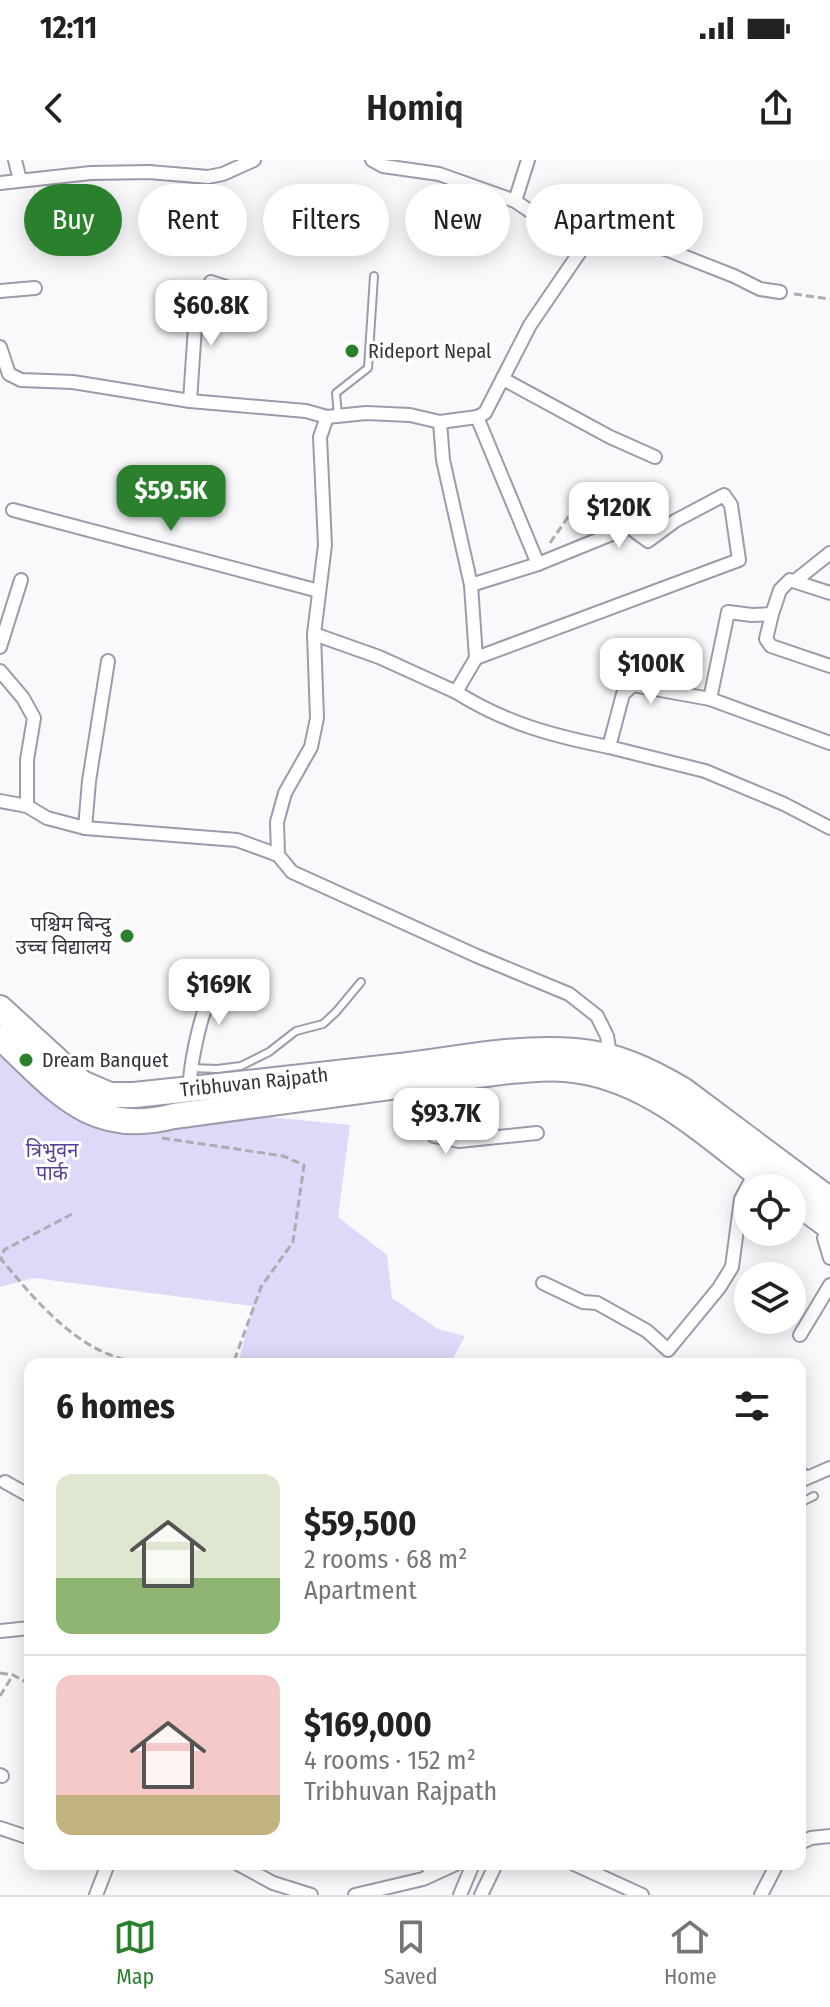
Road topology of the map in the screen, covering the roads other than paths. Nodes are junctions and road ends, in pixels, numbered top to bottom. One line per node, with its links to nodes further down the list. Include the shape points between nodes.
1 (15, 160): 10 (street)
2 (186, 160): 9 (street)
3 (254, 160): 9 (street, via 223,174)
4 (372, 160): 8 (street)
5 (444, 160): 8 (street)
6 (528, 160): 12 (street)
7 (91, 166): 9 (street); 10 (street)
8 (439, 174): 12 (street)
9 (186, 175)
10 (20, 180): 11 (street)
11 (0, 183)
12 (515, 201): 13 (street)
13 (526, 208)
14 (577, 256): 22 (street, via 530,325)
15 (683, 256): 20 (street, via 760,289)
16 (374, 276): 24 (lane, via 368,368 336,393)
17 (35, 288): 19 (street)
18 (235, 290): 23 (street, via 211,282 195,327)
19 (0, 291)
20 (780, 292)
21 (0, 347): 23 (street, via 9,374 21,380 87,383)
22 (503, 379): 25 (street, via 485,413); 27 (street)
23 (190, 401): 24 (street)
24 (332, 416): 26 (street, via 410,415); 34 (street, via 320,437 325,545)
25 (477, 417): 26 (street); 30 (street)
26 (440, 422): 33 (street, via 443,460)
27 (655, 457)
28 (13, 510): 34 (street)
29 (830, 553): 32 (street)
30 (538, 564): 33 (street); 39 (street, via 629,527 648,541 724,495 731,505 739,560)
31 (21, 580): 38 (street)
32 (795, 581): 35 (street); 36 (street, via 780,590)
33 (471, 585): 39 (street)
34 (319, 591): 37 (street)
35 (830, 593)
36 (772, 614): 41 (street, via 766,639 771,646); 44 (street, via 728,612)
37 (314, 634): 43 (street); 51 (street, via 317,718 311,747 285,793 277,822)
38 (0, 647)
39 (476, 658): 43 (street)
40 (108, 661): 49 (street)
41 (830, 666)
42 (0, 671): 48 (street, via 34,718)
43 (456, 692): 46 (street, via 483,709 550,735)
44 (710, 699): 45 (street); 46 (street, via 633,685 623,694)
45 (830, 743)
46 (609, 747): 50 (street, via 705,771)
47 (0, 801): 48 (street)
48 (27, 806): 49 (street, via 47,818)
49 (85, 828): 51 (street, via 237,840)
50 (830, 828)
51 (278, 855): 56 (street, via 292,872 569,994 597,1016 607,1036)
52 (256, 974): 57 (street, via 214,992 197,1036)
53 (361, 982): 57 (lane, via 323,1024 296,1031 241,1066)
54 (0, 1008): 57 (highway, Tribhuvan Rajpath, via 66,1070 96,1090 134,1095)
55 (0, 1037): 58 (highway, Tribhuvan Rajpath, via 58,1093 107,1119 147,1123)
56 (610, 1068): 57 (highway, Tribhuvan Rajpath, via 578,1051 525,1051); 58 (highway, Tribhuvan Rajpath, via 510,1071); 60 (highway, Tribhuvan Rajpath)
57 (191, 1079)
58 (425, 1081): 59 (street, via 434,1136 459,1141)
59 (537, 1133)
60 (761, 1163): 61 (highway, Tribhuvan Rajpath); 62 (highway, Tribhuvan Rajpath); 66 (street, via 741,1199 732,1267 668,1350 647,1331 597,1303)
61 (768, 1174)
62 (830, 1200)
63 (806, 1210): 64 (highway)
64 (830, 1228): 65 (street, via 824,1238)
65 (830, 1258)
66 (543, 1283)
67 (830, 1285): 68 (street)
68 (800, 1335)
69 (828, 1473): 70 (street)
70 (806, 1475)
71 (5, 1482): 72 (street)
72 (24, 1493)
73 (814, 1496): 74 (lane)
74 (806, 1500)
75 (24, 1629): 76 (street)
76 (0, 1631)
77 (0, 1828): 78 (street)
78 (24, 1836)
79 (830, 1836): 80 (street)
80 (806, 1840)
81 (106, 1870): 90 (street)
82 (253, 1870): 91 (street, via 273,1883)
83 (426, 1870): 89 (lane)
84 (443, 1870): 89 (street)
85 (470, 1870): 93 (street)
86 (493, 1870): 94 (street)
87 (587, 1870): 95 (street)
88 (774, 1870): 96 (street)
89 (430, 1876): 92 (street)
90 (96, 1895)
91 (311, 1895)
92 (355, 1895)
93 (460, 1895)
94 (481, 1895)
95 (642, 1895)
96 (761, 1895)

